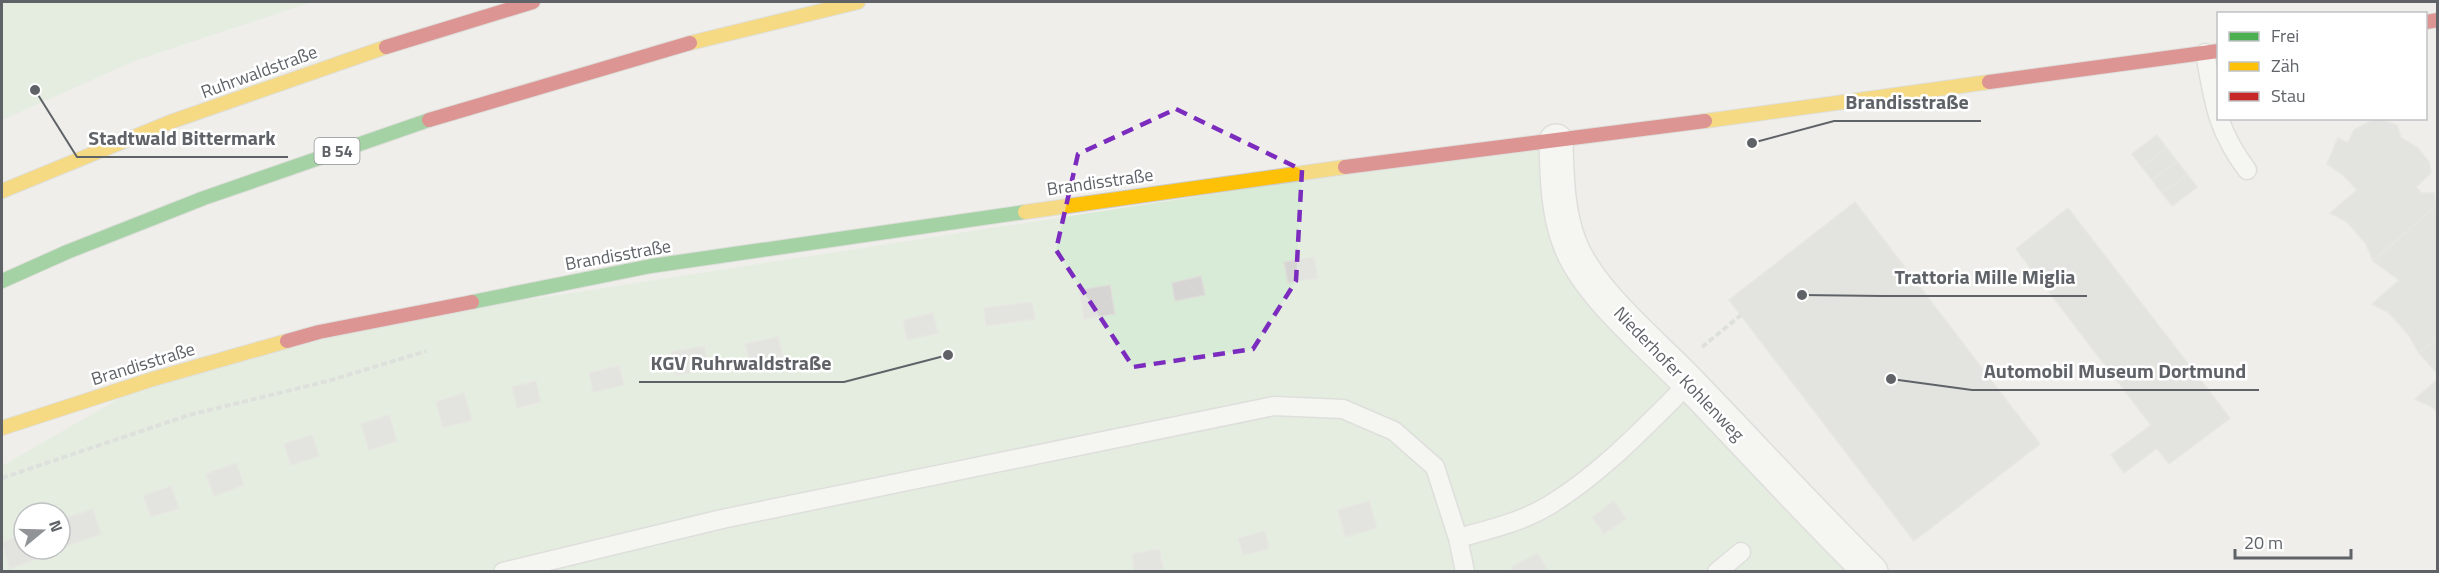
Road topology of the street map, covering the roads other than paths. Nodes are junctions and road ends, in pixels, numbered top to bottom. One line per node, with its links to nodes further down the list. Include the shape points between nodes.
1 (533, 2): 8 (main road, Ruhrwaldstraße, via 284,81 123,140)
2 (858, 2): 9 (main road, B 54, via 681,45 393,131 204,198)
3 (2212, 52): 4 (lane); 6 (main road, Brandisstraße)
4 (2217, 116)
5 (2219, 120): 7 (lane, via 2229,146)
6 (1556, 141): 10 (street, Niederhofer Kohlenweg, via 1556,185 1570,244 1589,278); 11 (main road, Brandisstraße, via 1275,176 651,266 319,332 153,379)
7 (2247, 170)
8 (2, 191)
9 (2, 281)
10 (1689, 383): 12 (lane, via 1615,456 1547,507 1497,528); 17 (street, Niederhofer Kohlenweg)
11 (2, 428)
12 (1458, 538): 14 (lane, via 1435,467 1394,431 1343,409 1274,406 722,519); 15 (lane)
13 (1741, 552): 16 (lane)
14 (503, 572)
15 (1465, 572)
16 (1717, 572)
17 (1871, 572)

